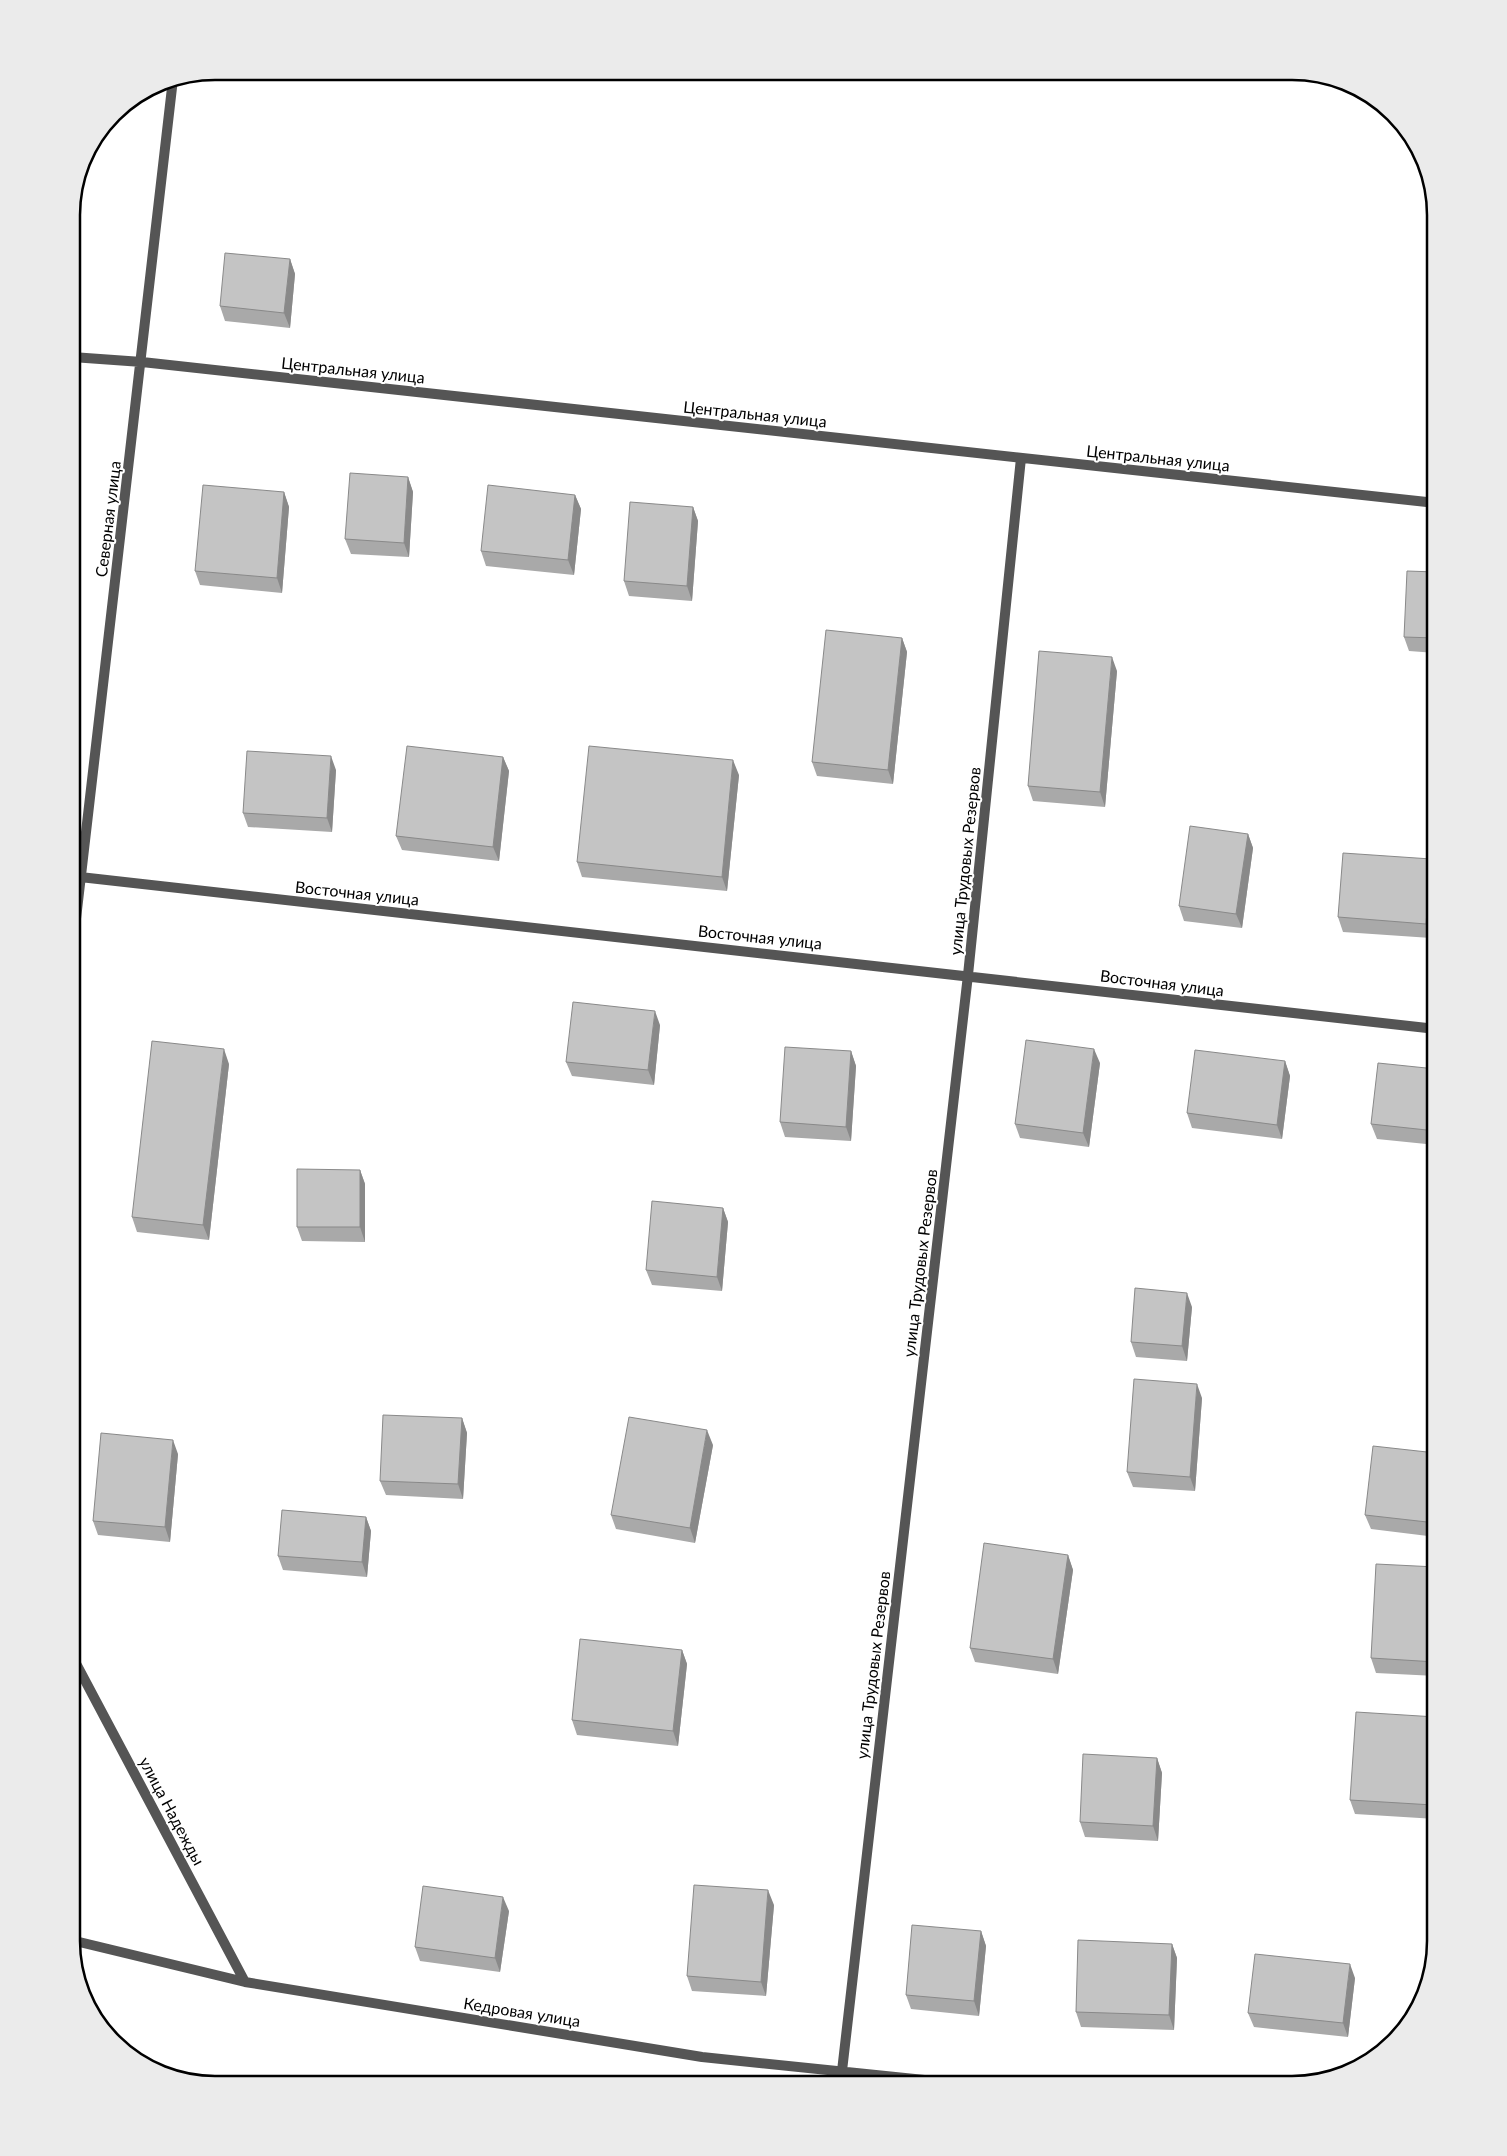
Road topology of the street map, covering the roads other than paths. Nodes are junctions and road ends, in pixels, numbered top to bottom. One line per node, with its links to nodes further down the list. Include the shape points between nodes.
1 (172, 87): 3 (street, Северная улица)
2 (80, 358): 3 (street, Центральная улица)
3 (142, 362): 4 (street, Центральная улица); 6 (street, Северная улица)
4 (1021, 458): 5 (street, Центральная улица); 7 (street, улица Трудовых Резервов)
5 (1427, 502)
6 (80, 877): 7 (street, Восточная улица)
7 (968, 975): 8 (street, Восточная улица); 12 (street, улица Трудовых Резервов)
8 (1427, 1028)
9 (80, 1671): 11 (street, улица Надежды)
10 (80, 1942): 11 (street, Кедровая улица)
11 (245, 1982): 12 (street, Кедровая улица, via 702,2057)
12 (842, 2071): 13 (street, Кедровая улица)
13 (889, 2076)

